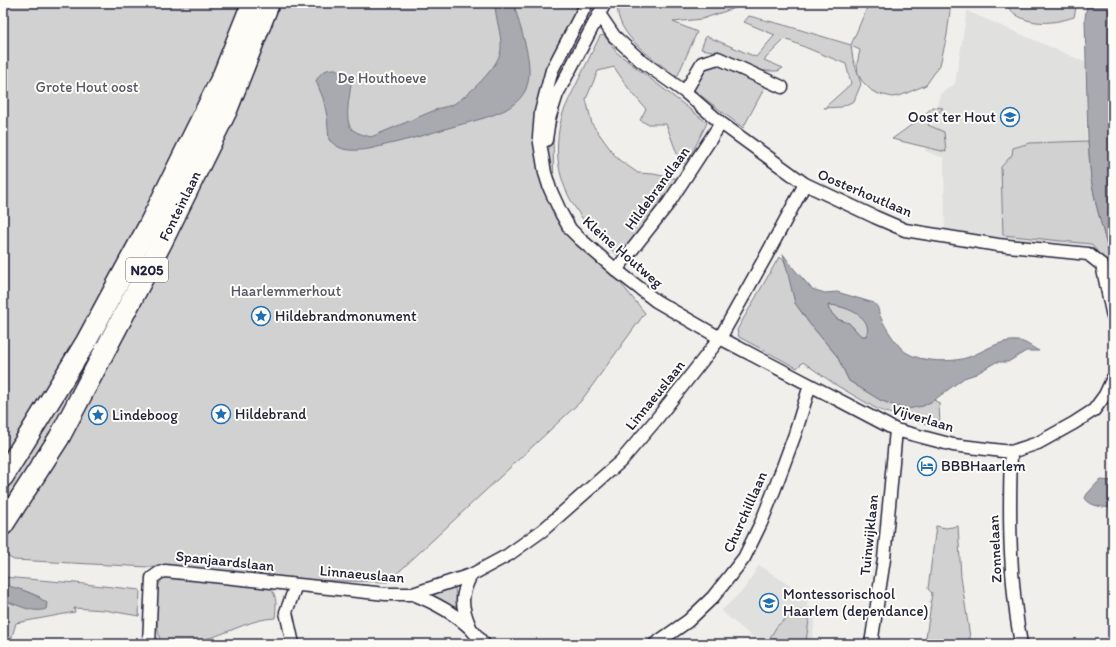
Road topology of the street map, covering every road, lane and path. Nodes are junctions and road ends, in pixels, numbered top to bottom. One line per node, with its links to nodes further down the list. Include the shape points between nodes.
1 (252, 3): 18 (main road, Fonteinlaan / N205, via 223,75 148,226 86,342)
2 (269, 3): 19 (main road, Fonteinlaan / N205, via 227,110 162,242 59,438)
3 (587, 3): 9 (street, Kleine Houtweg, via 552,70 541,112 539,137)
4 (605, 3): 5 (street, Kleine Houtweg)
5 (599, 14): 7 (street, Oosterhoutlaan, via 614,36 640,60); 9 (street, Kleine Houtweg, via 557,94 549,119)
6 (782, 87): 7 (street, via 718,58 702,63)
7 (685, 92): 8 (street, Oosterhoutlaan)
8 (721, 123): 10 (street, Oosterhoutlaan); 11 (street, Hildebrandlaan, via 668,204)
9 (543, 159): 11 (street, Kleine Houtweg, via 550,188 570,229)
10 (805, 184): 12 (street, Oosterhoutlaan, via 905,230 998,245 1088,254 1102,265); 13 (street, Linnaeuslaan)
11 (616, 270): 13 (street, Kleine Houtweg, via 656,302)
12 (1113, 317)
13 (720, 338): 15 (street, Vijverlaan); 20 (street, Linnaeuslaan, via 621,461 543,530)
14 (1112, 380): 17 (street, Vijverlaan, via 1094,410 1038,443)
15 (810, 385): 16 (street, Vijverlaan); 27 (street, Churchilllaan, via 775,488 744,558 713,597 688,621)
16 (896, 430): 17 (street, Vijverlaan, via 954,445); 28 (street, Tuinwijklaan, via 884,558)
17 (1011, 452): 29 (street, Zonnelaan, via 1011,570)
18 (3, 477)
19 (3, 526)
20 (471, 575): 22 (street, Linnaeuslaan); 23 (street, via 462,600)
21 (296, 584): 22 (street, Linnaeuslaan, via 386,594); 24 (street, Spanjaardslaan, via 165,571 158,573 152,578); 25 (street, via 286,612)
22 (413, 594): 23 (street, via 432,602)
23 (470, 628): 26 (street)
24 (149, 644)
25 (292, 644)
26 (484, 644)
27 (655, 644)
28 (871, 644)
29 (1021, 644)

